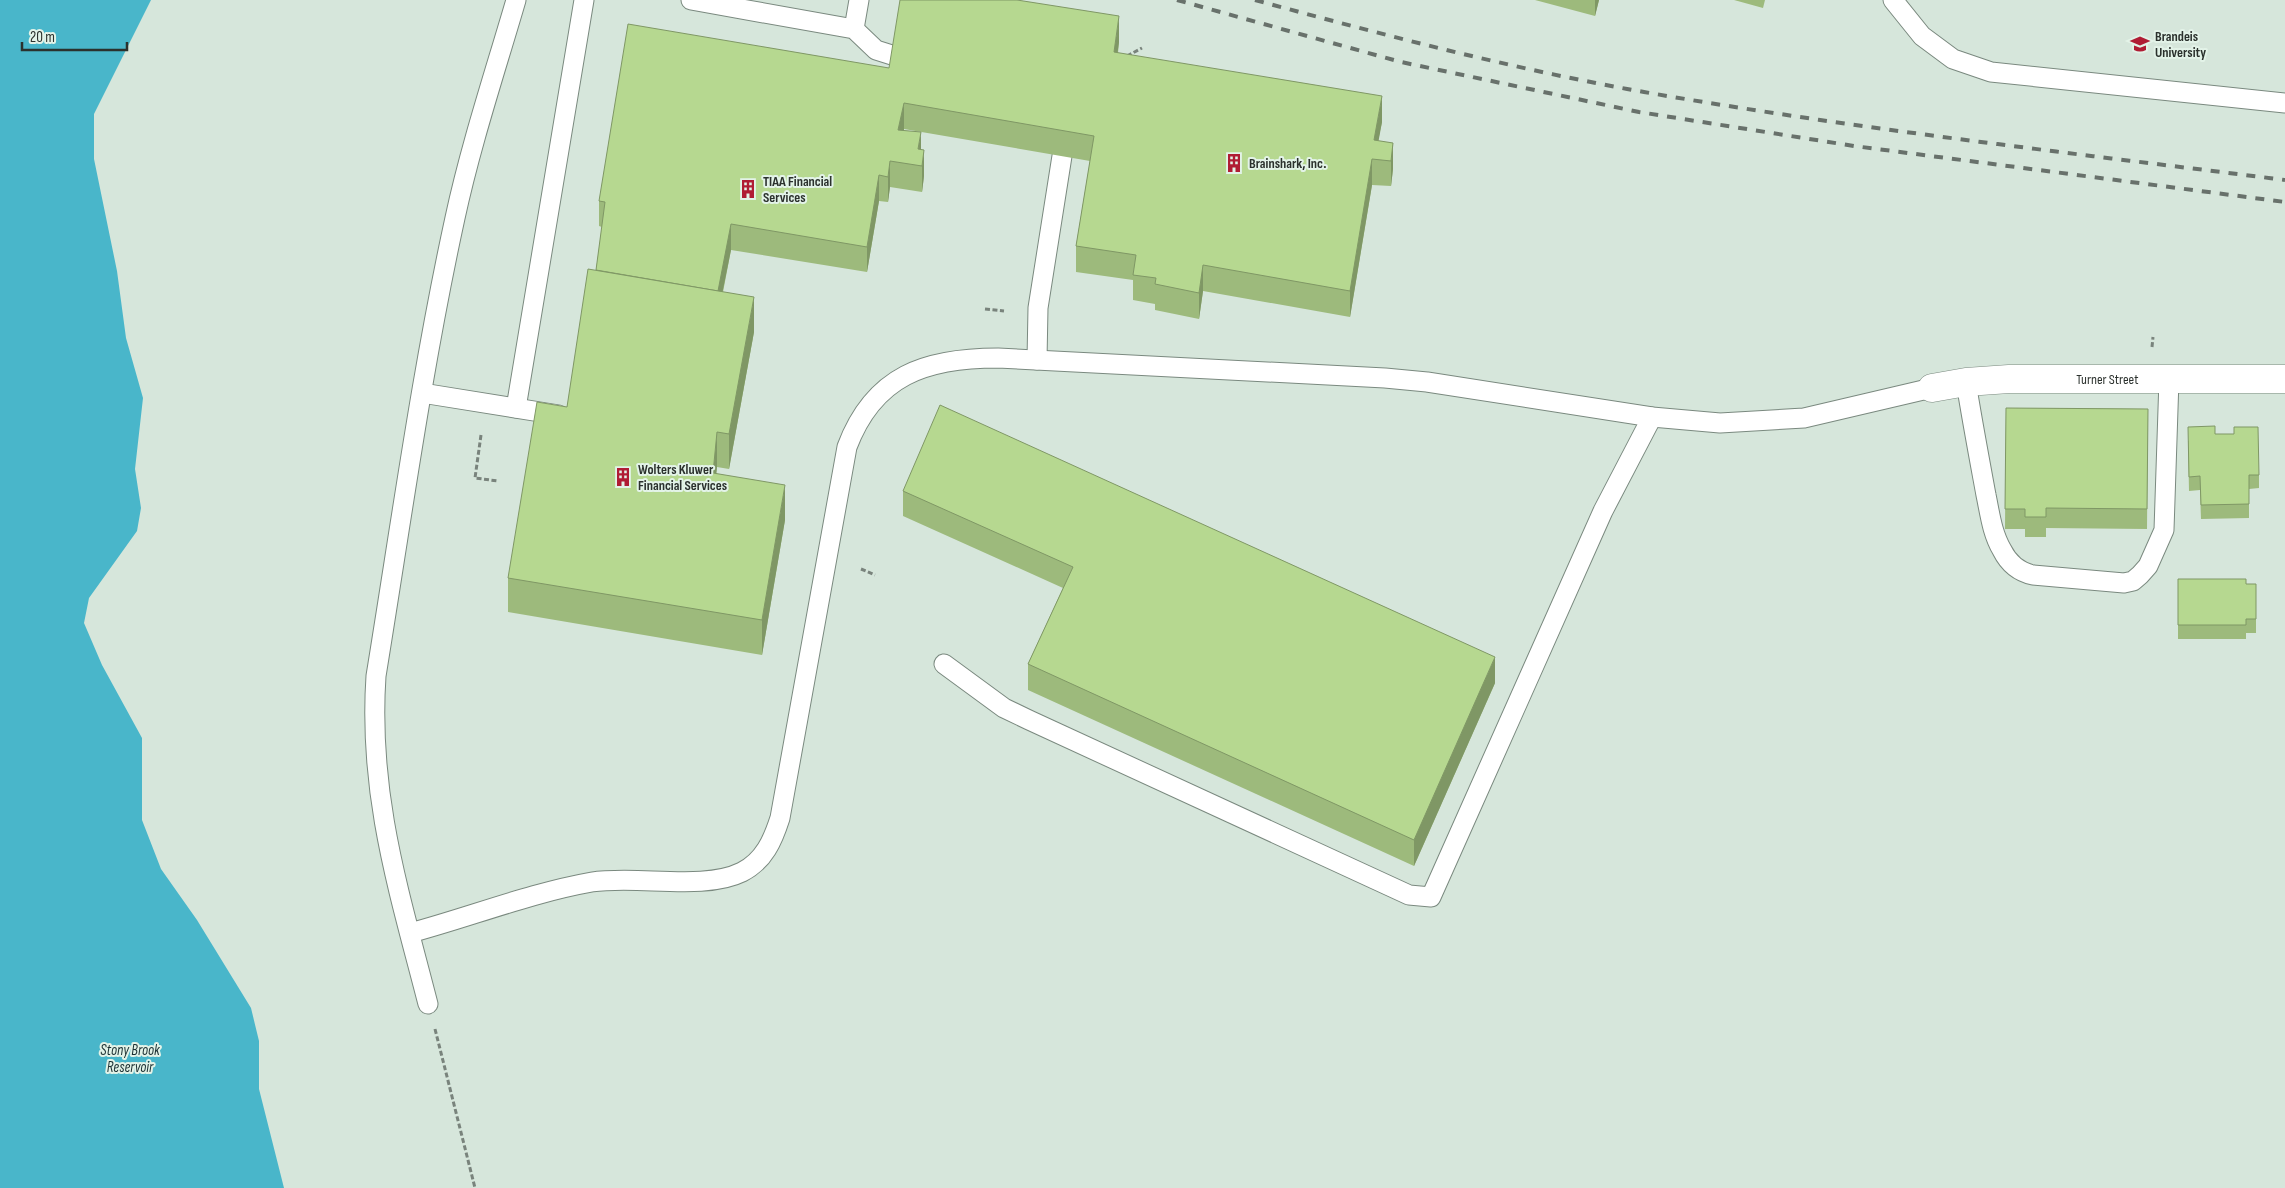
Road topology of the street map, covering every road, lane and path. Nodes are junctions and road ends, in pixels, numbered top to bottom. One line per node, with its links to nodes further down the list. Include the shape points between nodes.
1 (516, 0): 19 (lane, via 464,181)
2 (584, 0): 20 (lane)
3 (691, 0): 6 (lane)
4 (859, 0): 6 (lane)
5 (1893, 0): 10 (lane, via 1922,36 1953,59 1991,72)
6 (854, 29): 8 (lane, via 876,50)
7 (1142, 48): 9 (path)
8 (896, 56)
9 (1125, 58)
10 (2285, 103)
11 (1062, 156): 14 (lane, via 1038,308)
12 (985, 309): 13 (path)
13 (1004, 311)
14 (1037, 360): 22 (lane, via 1385,378); 28 (lane, via 962,359 920,369 880,394 852,433 842,462 780,818 764,854 743,872 715,880 592,882)
15 (2169, 379): 16 (street, Turner Street); 17 (street, Turner Street); 17 (lane, via 2164,530 2148,566 2133,581 2124,583 2033,575 2013,566 1995,535)
16 (2285, 380)
17 (1966, 382): 18 (street, Turner Street)
18 (1932, 388): 22 (lane, via 1832,413 1775,421 1720,423)
19 (422, 393): 20 (lane); 28 (lane, via 376,676 373,718 378,790 395,882)
20 (516, 408): 21 (lane)
21 (571, 416)
22 (1652, 417): 27 (lane, via 1603,511 1431,897 1408,895 1029,720 1004,708)
23 (481, 435): 24 (path, via 475,478)
24 (498, 481)
25 (861, 569): 26 (path)
26 (875, 575)
27 (944, 664)
28 (410, 934): 29 (lane)
29 (428, 1004): 30 (path)
30 (475, 1188)

